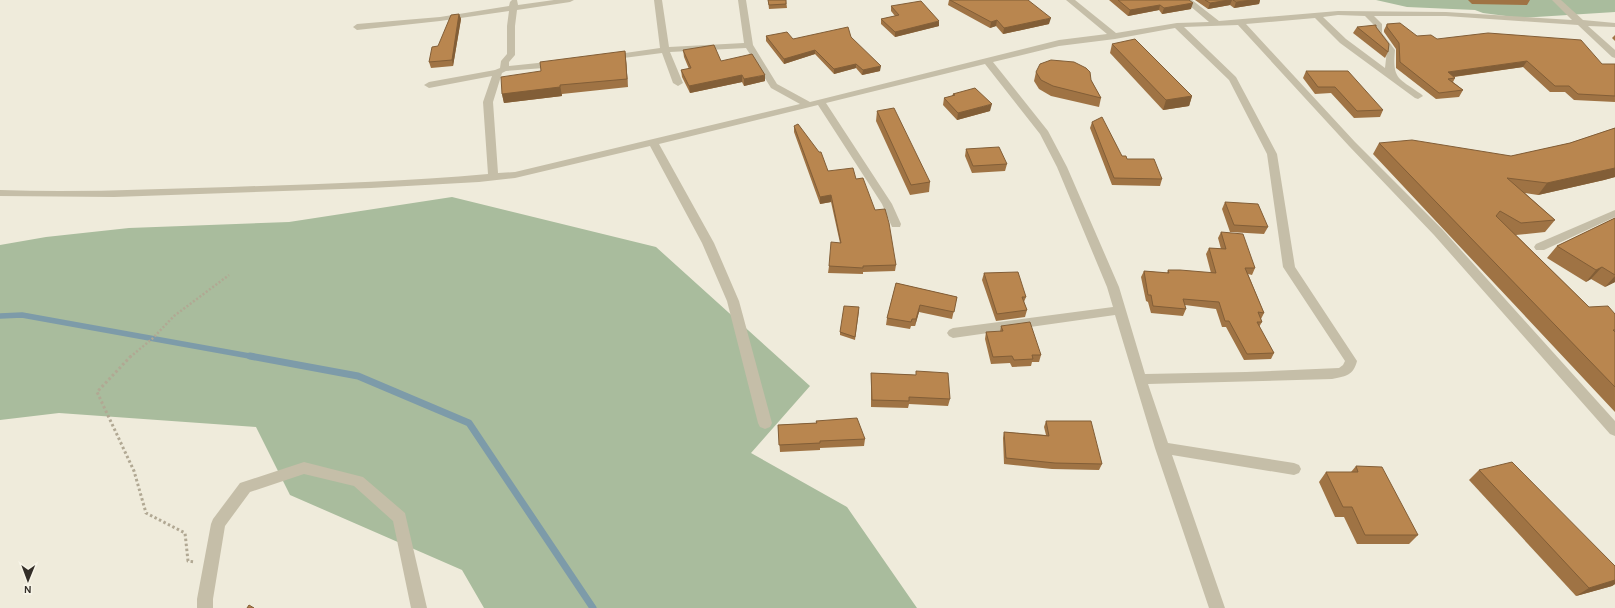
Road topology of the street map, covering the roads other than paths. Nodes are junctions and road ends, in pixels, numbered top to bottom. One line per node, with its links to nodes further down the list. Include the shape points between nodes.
1 (570, 0): 7 (street)
2 (658, 0): 18 (street)
3 (742, 0): 17 (street)
4 (1070, 0): 16 (street)
5 (1187, 0): 12 (street)
6 (1556, 0): 11 (street)
7 (514, 4): 15 (street, via 440,18); 23 (street, via 511,55)
8 (1369, 15): 9 (street, via 1338,13); 11 (street, via 1446,14); 24 (street, via 1378,24 1378,33 1391,50 1389,66)
9 (1318, 16): 10 (street); 24 (street, via 1343,41)
10 (1238, 21): 12 (street); 40 (street, via 1438,232)
11 (1579, 23): 14 (street); 19 (street)
12 (1217, 24): 13 (street)
13 (1177, 25): 16 (street); 38 (street, via 1233,79 1272,154 1289,267 1351,361 1349,368 1332,374)
14 (1615, 25)
15 (357, 27)
16 (1115, 36): 21 (street, via 1059,43)
17 (749, 45): 18 (street); 29 (street, via 774,86)
18 (666, 50): 20 (street); 25 (street)
19 (1615, 55)
20 (605, 58)
21 (987, 60): 28 (street); 36 (street, via 1045,133 1113,287)
22 (566, 64): 23 (street)
23 (501, 70): 26 (street); 31 (street, via 488,102)
24 (1393, 78): 27 (street)
25 (678, 83)
26 (429, 85)
27 (1418, 96)
28 (820, 102): 29 (street); 34 (street, via 887,204)
29 (809, 105): 30 (street)
30 (653, 142): 31 (street, via 559,166); 39 (street, via 708,243 733,301)
31 (493, 178): 32 (street, via 78,195)
32 (0, 193)
33 (1615, 213): 35 (street)
34 (896, 224)
35 (1540, 247)
36 (1120, 310): 37 (street); 38 (street)
37 (953, 333)
38 (1140, 379): 41 (street)
39 (765, 424)
40 (1615, 430)
41 (1162, 448): 42 (street); 45 (street)
42 (1294, 469)
43 (205, 608): 44 (street, via 218,524 245,487 304,468 358,481 400,518)
44 (419, 608)
45 (1217, 608)

